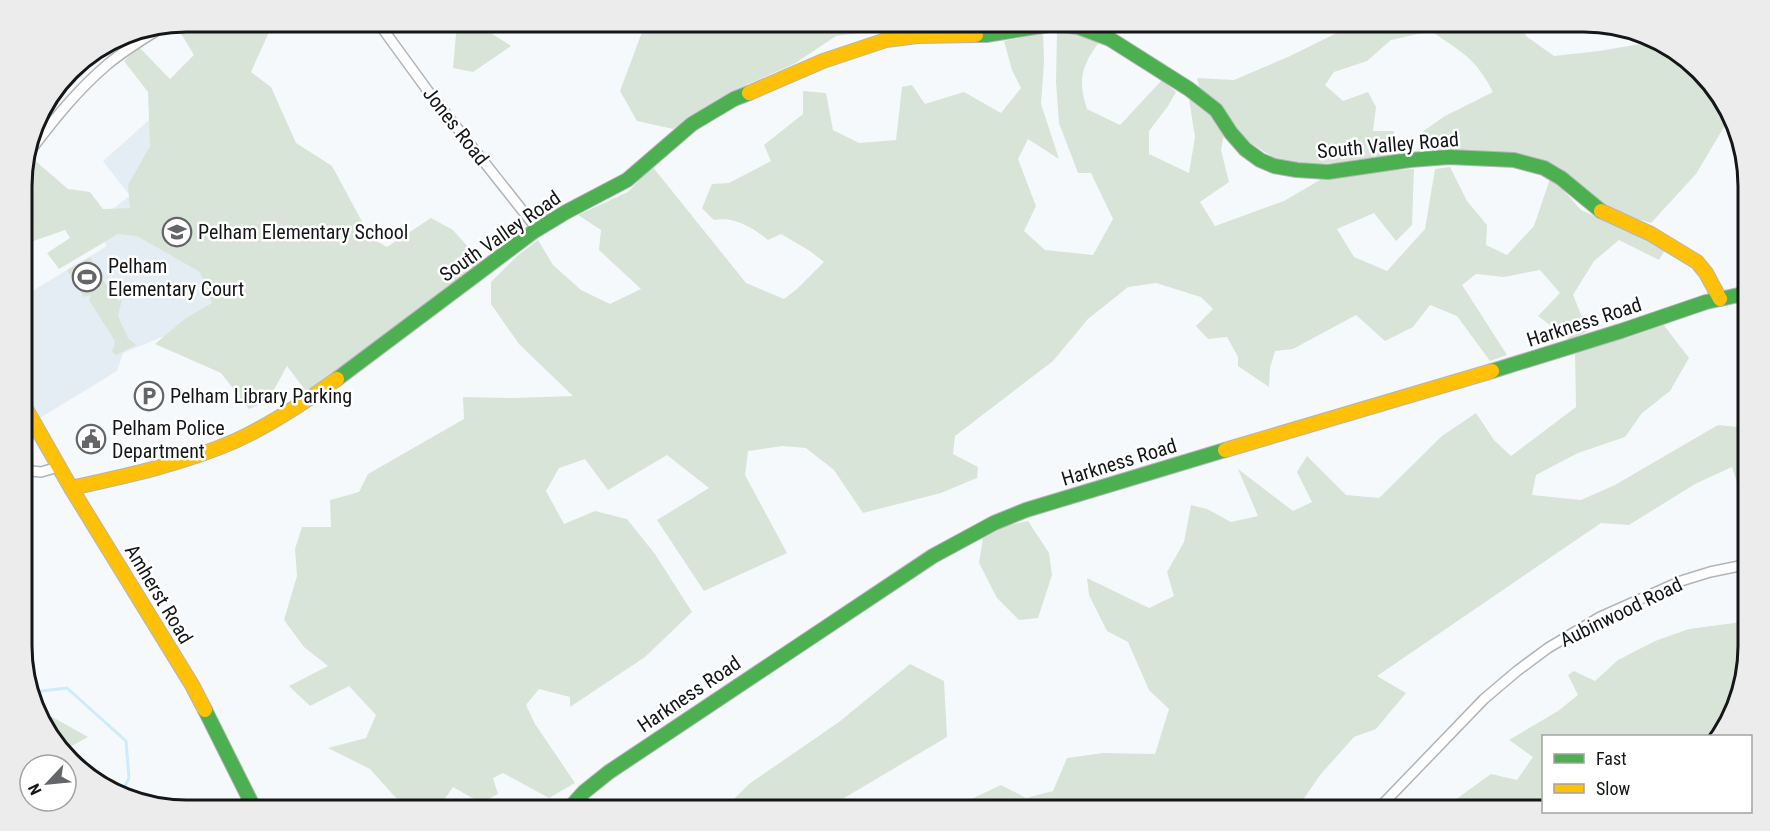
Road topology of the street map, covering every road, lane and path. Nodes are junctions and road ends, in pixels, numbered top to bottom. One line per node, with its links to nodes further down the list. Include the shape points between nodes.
1 (384, 32): 8 (street, Jones Road)
2 (991, 32): 5 (street)
3 (1003, 32): 5 (street, South Valley Road)
4 (1094, 32): 10 (street, South Valley Road, via 1199,95 1216,110 1245,149 1260,160 1281,168 1328,172 1438,157 1522,161 1556,175 1602,211 1697,262)
5 (986, 35): 8 (street, South Valley Road, via 886,40 746,93 688,127 627,180)
6 (148, 36): 7 (street, via 100,71)
7 (39, 139)
8 (537, 229): 14 (street, South Valley Road, via 416,321 257,430 156,469)
9 (1738, 295): 10 (street, Harkness Road)
10 (1720, 299): 18 (street, Harkness Road, via 1422,393 1093,489 994,523 933,556 747,679 616,767)
11 (32, 420): 12 (street, Amherst Road)
12 (58, 467): 13 (street); 14 (street, Amherst Road)
13 (32, 471)
14 (71, 488): 17 (street, Amherst Road, via 192,685)
15 (1738, 566): 16 (street, Aubinwood Road, via 1681,581 1600,617 1548,648 1484,699)
16 (1387, 799)
17 (250, 800)
18 (578, 800)

